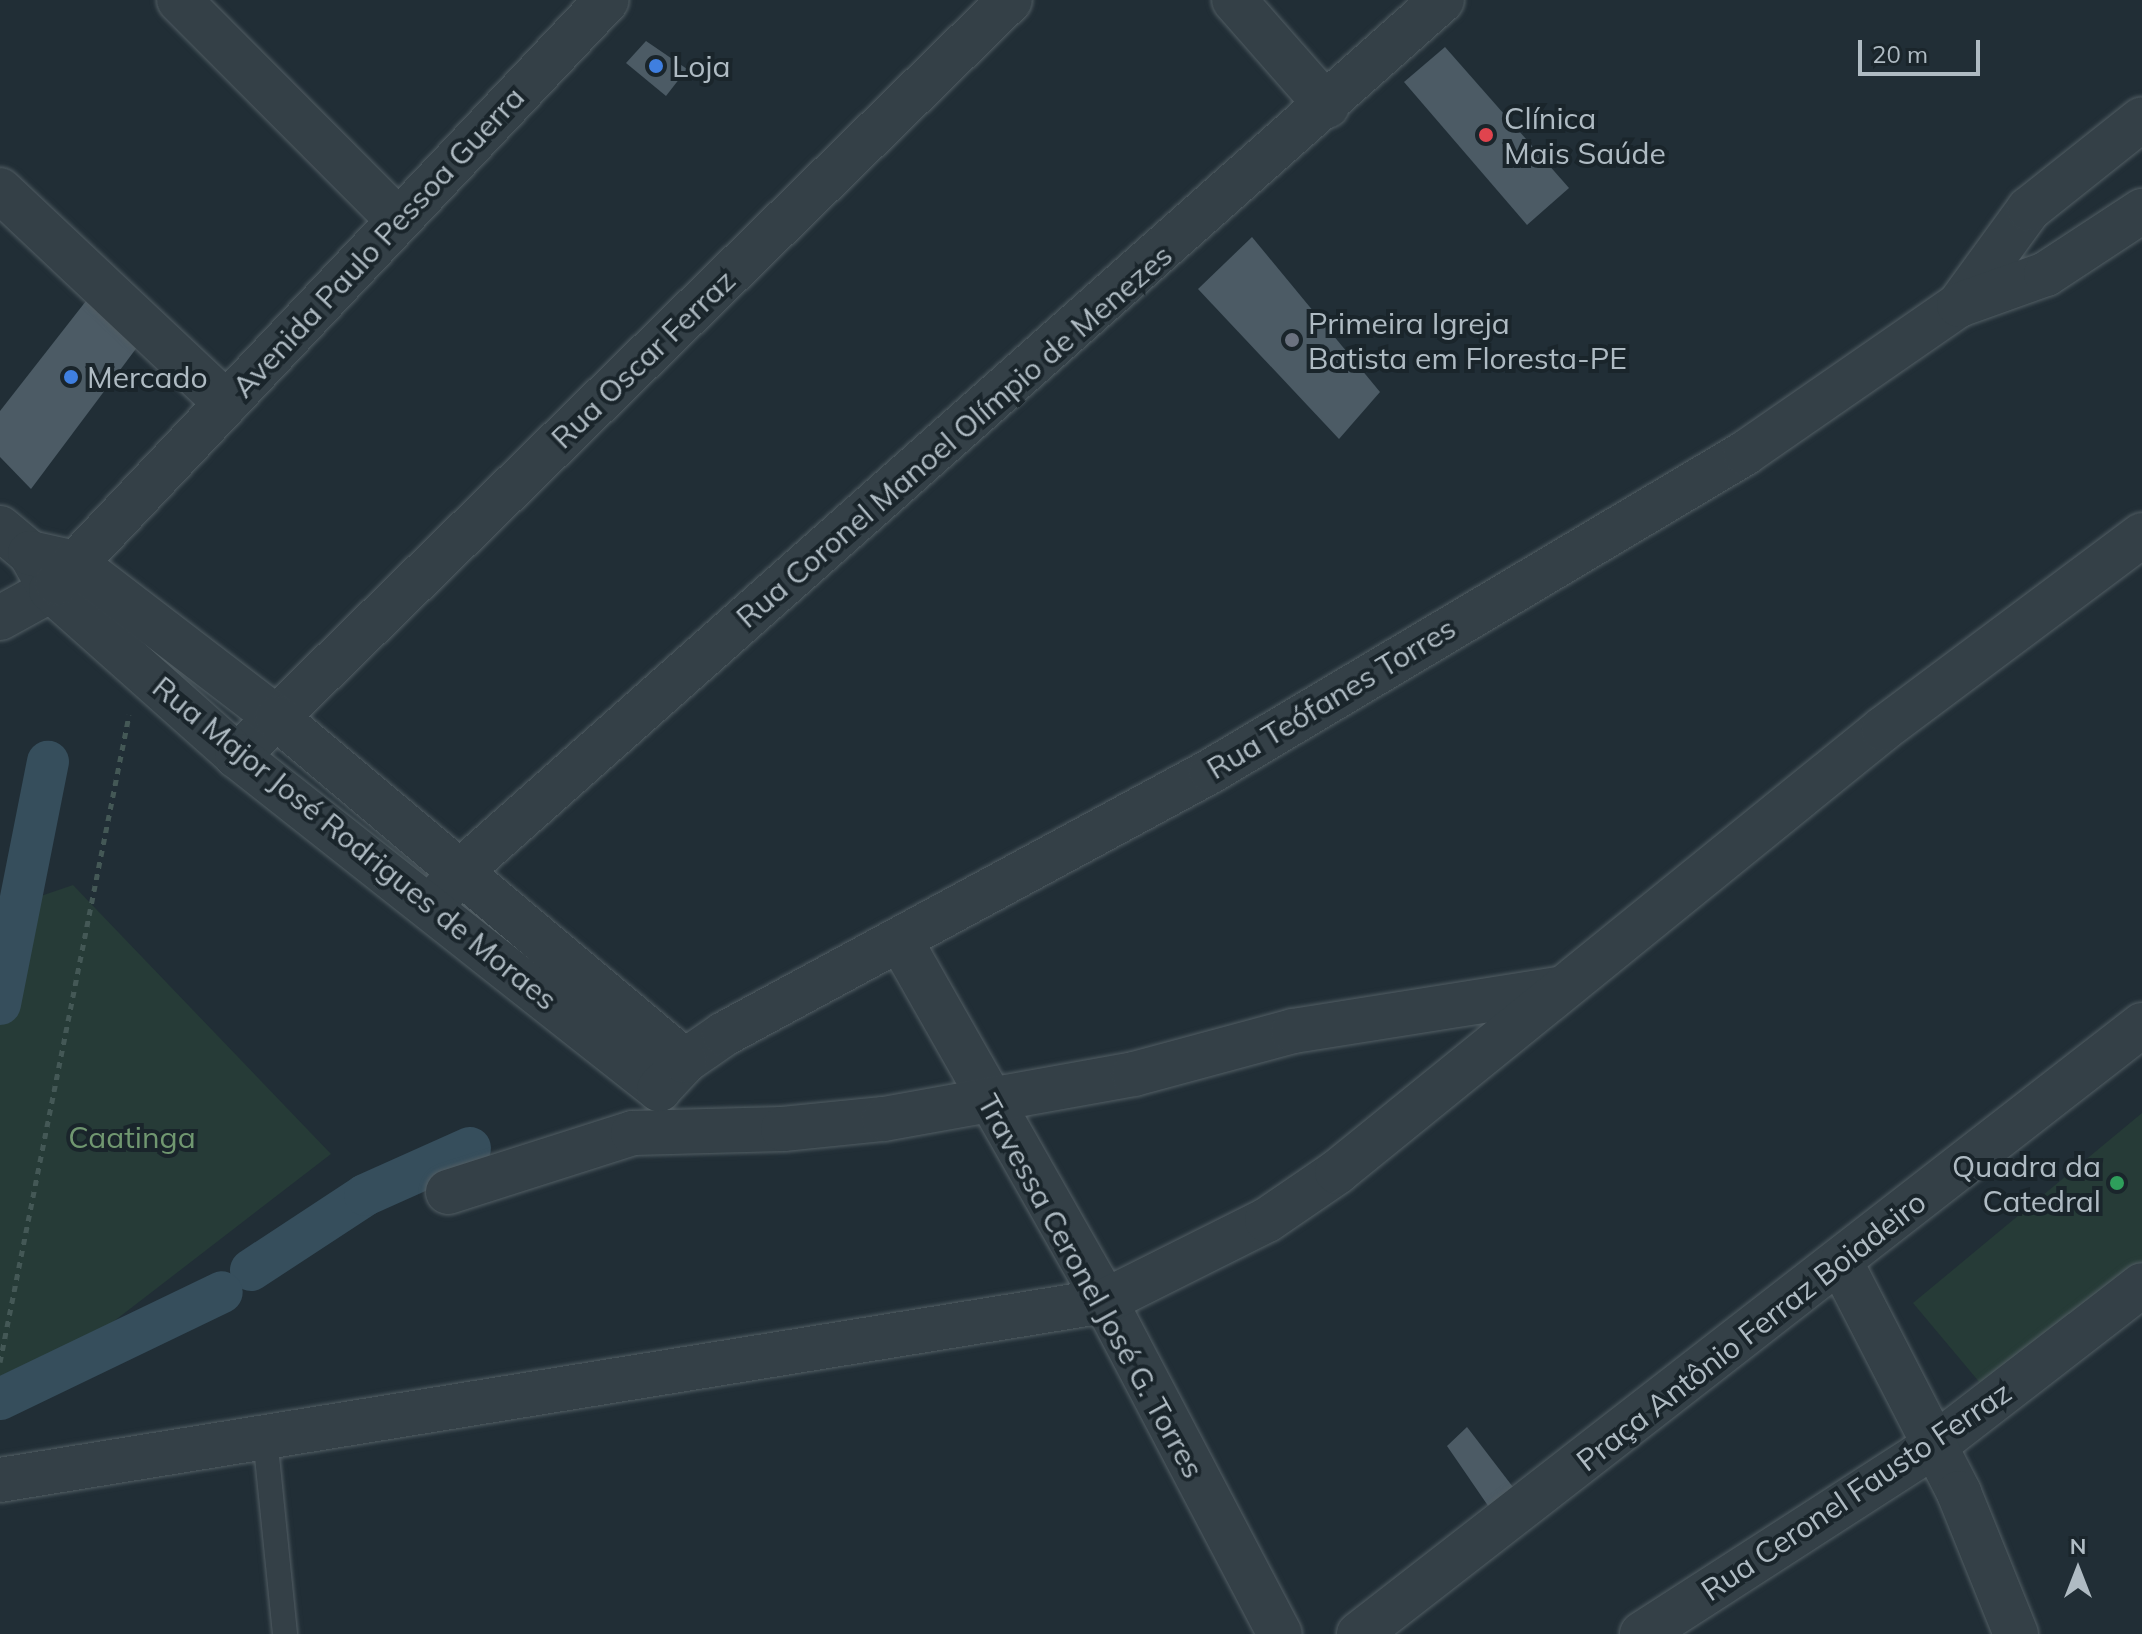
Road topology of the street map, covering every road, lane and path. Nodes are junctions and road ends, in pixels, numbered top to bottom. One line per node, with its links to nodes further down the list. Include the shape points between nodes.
1 (179, 0): 10 (street)
2 (607, 0): 10 (street, Avenida Paulo Pessoa Guerra)
3 (1010, 0): 17 (street, Rua Oscar Ferraz)
4 (1234, 0): 6 (street)
5 (1442, 0): 6 (street, Rua Coronel Manoel Olímpio de Menezes)
6 (1327, 106): 19 (street, Rua Coronel Manoel Olímpio de Menezes)
7 (2142, 119): 11 (street, via 2029,209)
8 (0, 190): 12 (street)
9 (2142, 211): 11 (street, via 2046,274)
10 (398, 220): 12 (street, Avenida Paulo Pessoa Guerra)
11 (1959, 305): 21 (street, Rua Teófanes Torres, via 1745,453 1211,771)
12 (226, 403): 14 (street, Avenida Paulo Pessoa Guerra)
13 (2142, 535): 22 (street, via 1942,683)
14 (39, 558): 15 (street, Avenida Paulo Pessoa Guerra); 16 (street, Rua Major José Rodrigues de Moraes); 17 (street)
15 (0, 618)
16 (138, 667): 18 (street, Rua Major José Rodrigues de Moraes); 31 (path)
17 (277, 718): 18 (street, Rua Oscar Ferraz); 19 (street)
18 (237, 756): 20 (street, Rua Major José Rodrigues de Moraes)
19 (463, 869): 20 (street, Rua Coronel Manoel Olímpio de Menezes); 24 (street)
20 (430, 907): 24 (street, Rua Major José Rodrigues de Moraes)
21 (900, 940): 24 (street, Rua Teófanes Torres, via 757,1014); 25 (street, Travessa Ceronel José G. Torres)
22 (1560, 988): 25 (street, via 1293,1031 1134,1074); 30 (street, via 1326,1180 1267,1220)
23 (2142, 1025): 28 (street, Praça Antônio Ferraz Boiadeiro)
24 (672, 1075): 26 (street)
25 (989, 1102): 26 (street, via 820,1126); 30 (street, Travessa Ceronel José G. Torres)
26 (633, 1133): 27 (street)
27 (448, 1192)
28 (1841, 1263): 33 (street); 37 (street, Praça Antônio Ferraz Boiadeiro)
29 (2142, 1285): 33 (street, Rua Ceronel Fausto Ferraz)
30 (1105, 1301): 32 (street); 36 (street, Travessa Ceronel José G. Torres)
31 (0, 1362)
32 (265, 1437): 34 (street); 35 (lane)
33 (1934, 1446): 38 (street, Rua Ceronel Fausto Ferraz); 39 (street, via 1959,1493)
34 (0, 1480)
35 (285, 1634)
36 (1280, 1634)
37 (1359, 1634)
38 (1642, 1634)
39 (2016, 1634)

